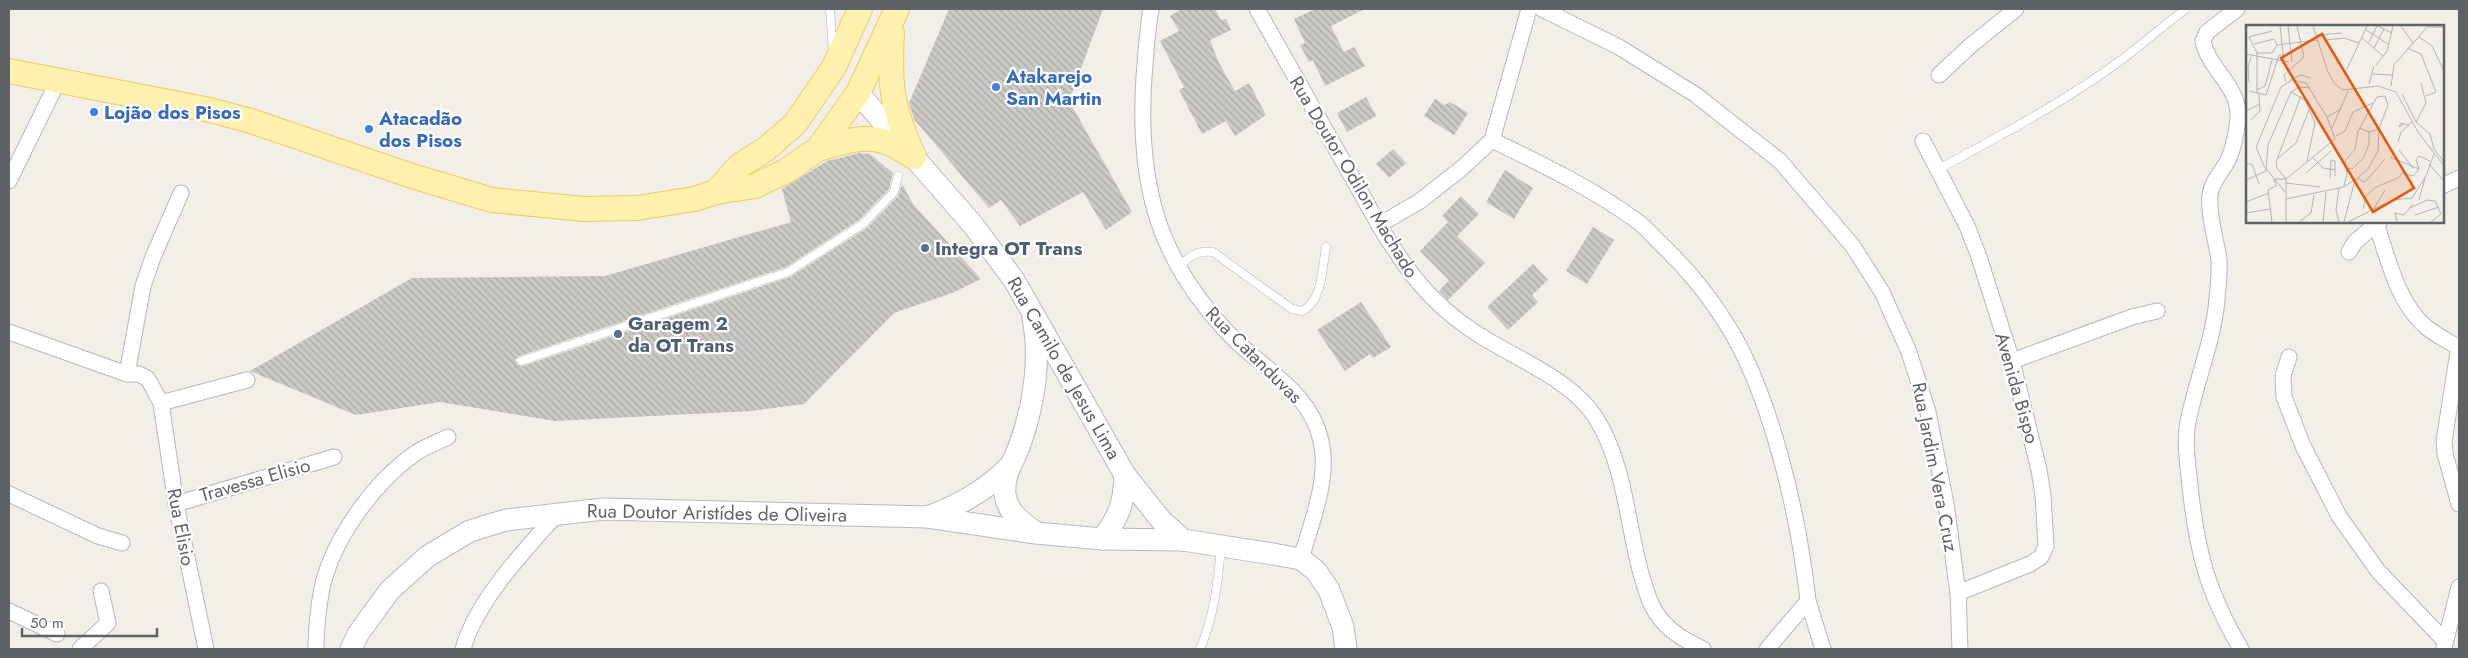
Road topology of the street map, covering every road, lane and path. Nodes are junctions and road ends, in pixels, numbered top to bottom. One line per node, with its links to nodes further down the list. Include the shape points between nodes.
1 (830, 9): 11 (lane)
2 (1151, 9): 31 (street, Rua Catanduvas, via 1143,92 1143,154 1156,217)
3 (1257, 9): 28 (street, Rua Doutor Odilon Machado)
4 (1529, 9): 16 (street)
5 (1542, 9): 59 (street, Rua Jardim Vera Cruz, via 1619,47 1696,95 1780,161 1852,245 1882,292 1910,352 1930,422 1946,504)
6 (2016, 9): 13 (street)
7 (2186, 9): 20 (lane, via 2117,63 2022,124)
8 (2237, 9): 75 (street, via 2208,32 2203,41 2230,86 2238,118 2228,161 2217,176 2210,195 2219,261 2217,300 2212,332 2188,422 2187,451 2198,550 2208,582)
9 (859, 11): 11 (main road); 15 (main road)
10 (895, 15): 15 (main road); 19 (main road, via 890,70 893,102 899,125)
11 (834, 67): 25 (main road, via 795,124 766,149 739,166)
12 (9, 71): 14 (main road)
13 (1939, 76)
14 (58, 81): 23 (street); 25 (main road, via 251,121 492,200 584,209 637,208)
15 (858, 94): 18 (main road); 19 (main road, Rua Camilo de Jesus Lima)
16 (1492, 140): 28 (street, via 1420,201); 60 (street, via 1592,192 1638,222 1687,269 1725,321 1753,376 1774,435 1800,539)
17 (1923, 142): 20 (street, Avenida Bispo)
18 (818, 149): 19 (main road, via 867,139 886,142); 25 (main road, via 786,171 755,186)
19 (914, 157): 32 (main road, Rua Camilo de Jesus Lima, via 994,250)
20 (1939, 169): 38 (street, Avenida Bispo, via 1967,226)
21 (898, 176): 37 (lane, via 894,192 863,224 788,272)
22 (2459, 178): 24 (street)
23 (9, 181)
24 (2443, 186)
25 (716, 192)
26 (181, 193): 39 (street, via 143,286)
27 (2378, 222): 30 (street, via 2354,242); 35 (street, via 2398,286 2413,314 2426,327)
28 (1379, 224): 72 (street, Rua Doutor Odilon Machado, via 1419,286 1446,312 1575,394 1596,417 1617,470 1649,603 1665,624)
29 (1326, 247): 31 (lane, via 1316,297 1311,307 1302,311 1292,308 1212,252 1200,250)
30 (2349, 252)
31 (1179, 267): 56 (street, Rua Catanduvas, via 1193,291 1235,339 1292,389 1313,419 1321,440 1322,473)
32 (1031, 308): 44 (main road, via 1036,337 1033,393 1020,447); 45 (main road, Rua Camilo de Jesus Lima)
33 (2157, 311): 38 (street)
34 (9, 332): 39 (street)
35 (2459, 347): 48 (street, via 2444,441)
36 (2289, 357): 63 (street, via 2283,376 2284,397 2303,446 2339,516 2378,571)
37 (521, 360)
38 (2012, 360): 59 (street, Avenida Bispo, via 2039,470 2046,546 2041,557 2030,564)
39 (127, 374): 41 (street, via 143,376)
40 (246, 380): 41 (street)
41 (156, 393): 47 (street, Rua Elisio)
42 (448, 437): 67 (street, via 419,451 397,467 360,509 344,535 323,586)
43 (334, 457): 47 (street, Travessa Elisio)
44 (1008, 468): 50 (main road, Rua Doutor Aristídes de Oliveira, via 966,501); 51 (main road, via 1005,496 1010,511)
45 (1126, 475): 52 (main road, Rua Camilo de Jesus Lima, via 1124,500 1115,522); 53 (main road, via 1161,520)
46 (9, 494): 54 (street, via 98,536)
47 (176, 504): 66 (street, Rua Elisio)
48 (2459, 504)
49 (557, 514): 50 (main road, Rua Doutor Aristídes de Oliveira, via 604,509); 68 (main road, Rua Doutor Aristídes de Oliveira, via 506,520 470,530 428,556 390,590); 69 (street, via 513,564 480,612)
50 (927, 516): 51 (main road, Rua Doutor Aristídes de Oliveira)
51 (1036, 533): 52 (main road, Rua Doutor Aristídes de Oliveira)
52 (1102, 539): 53 (main road, Rua Doutor Aristídes de Oliveira)
53 (1183, 540): 55 (main road, Rua Doutor Aristídes de Oliveira)
54 (122, 543)
55 (1221, 546): 56 (main road, Rua Doutor Aristídes de Oliveira); 70 (lane, via 1216,599)
56 (1302, 559): 71 (main road, via 1316,571 1329,590 1343,627)
57 (2459, 587): 63 (street)
58 (100, 591): 65 (street, via 108,623)
59 (1958, 594): 64 (street, Rua Jardim Vera Cruz)
60 (1808, 601): 73 (street); 74 (street)
61 (9, 611): 62 (street)
62 (57, 634)
63 (2444, 645)
64 (1963, 647)
65 (80, 649)
66 (206, 649)
67 (316, 649)
68 (351, 649)
69 (463, 649)
70 (1200, 649)
71 (1346, 649)
72 (1703, 649)
73 (1767, 649)
74 (1823, 649)
75 (2241, 649)

